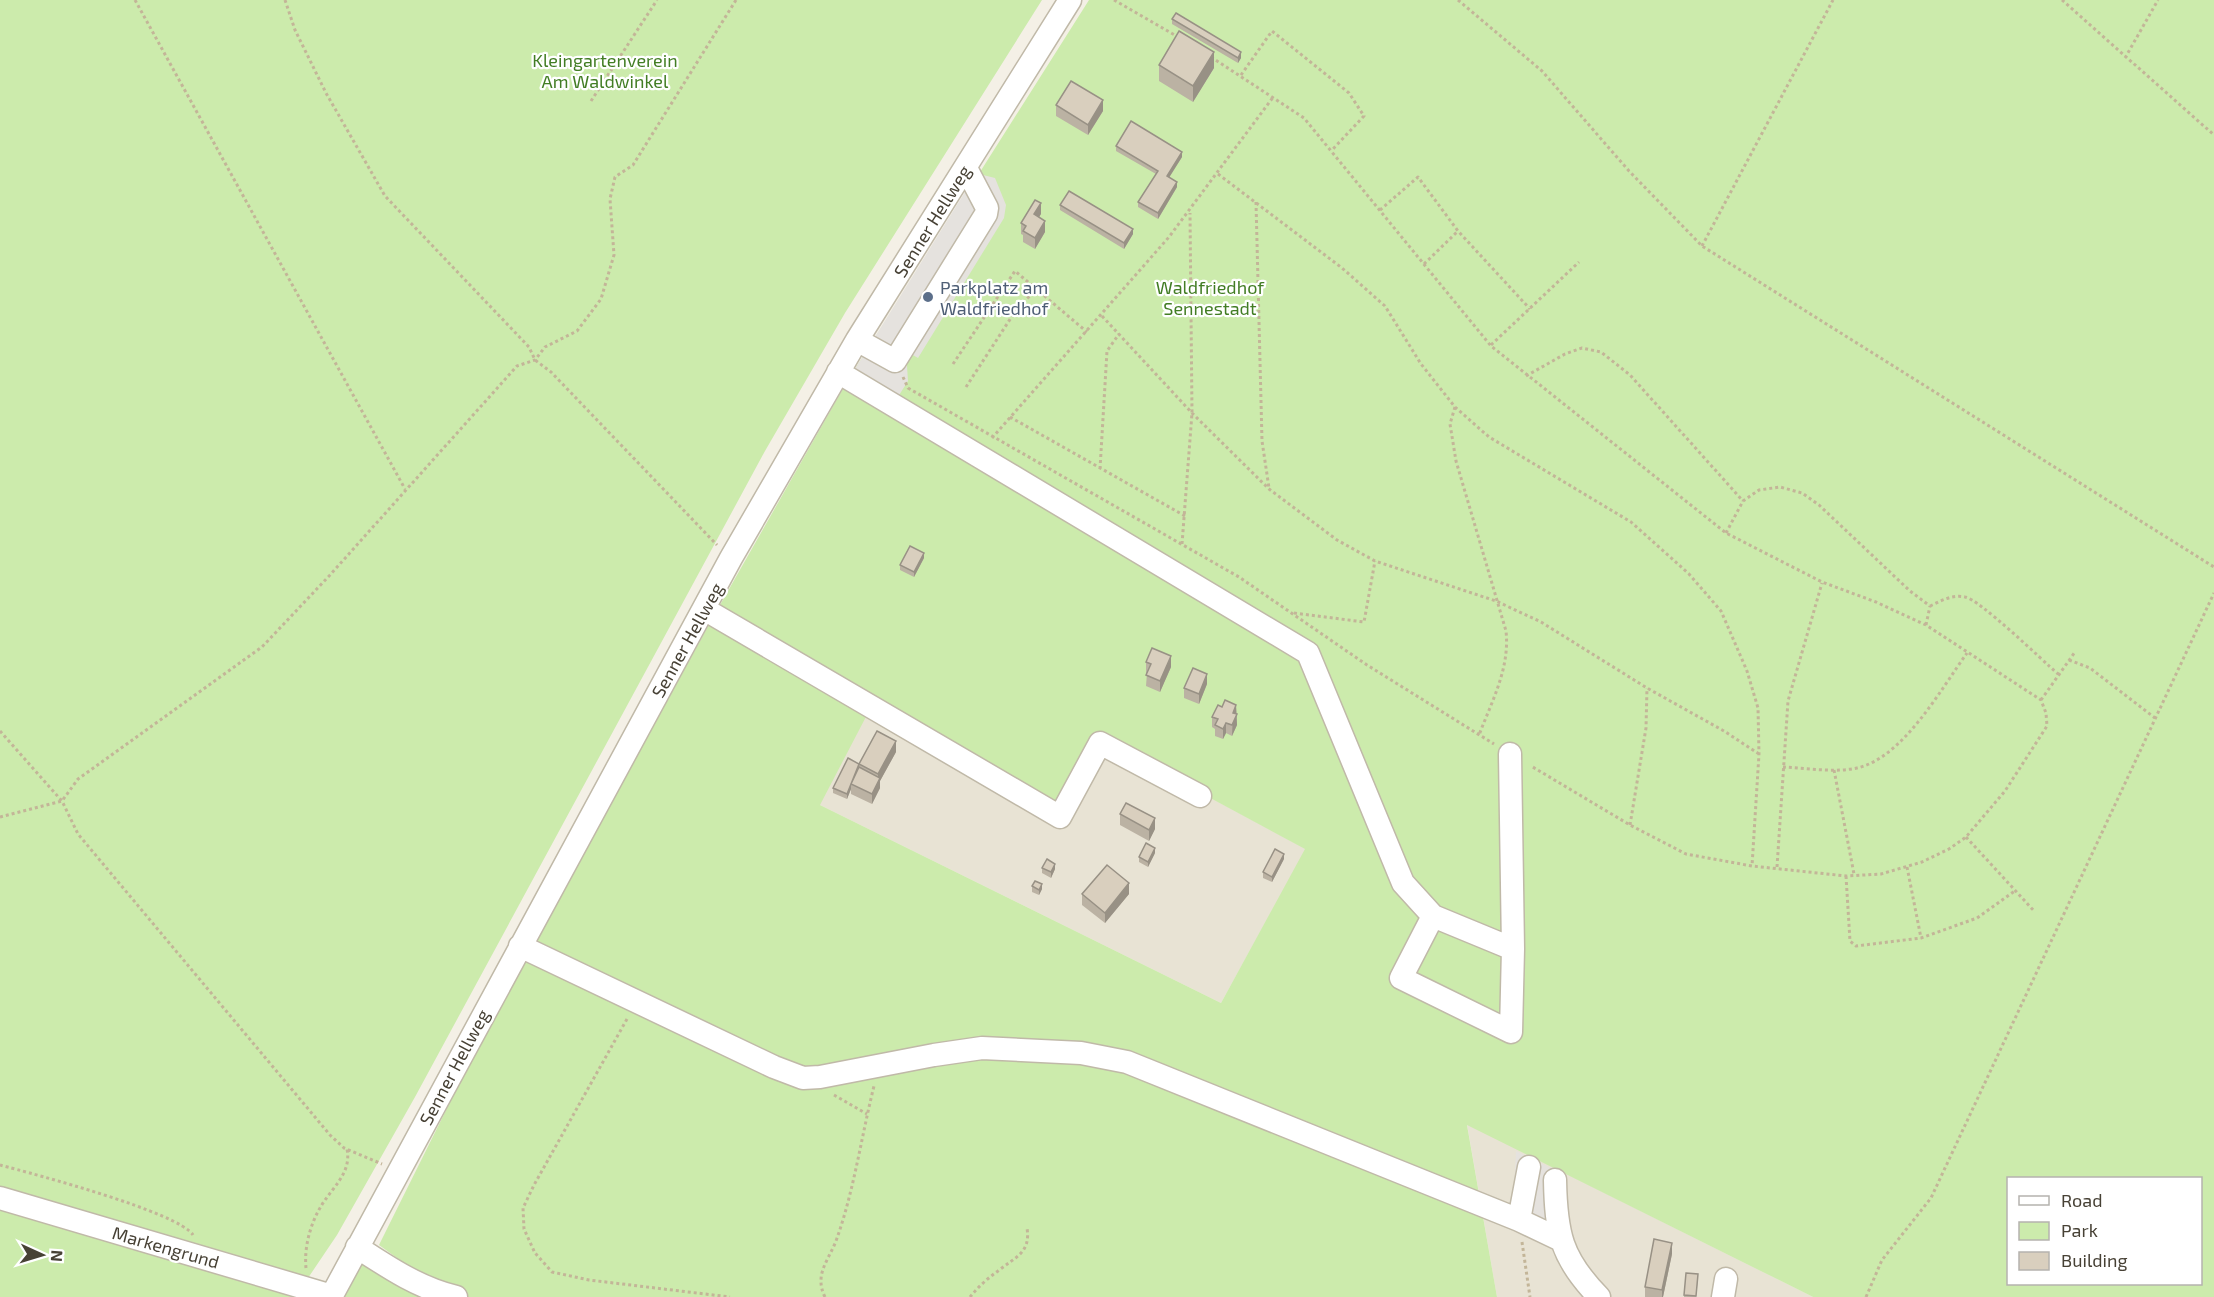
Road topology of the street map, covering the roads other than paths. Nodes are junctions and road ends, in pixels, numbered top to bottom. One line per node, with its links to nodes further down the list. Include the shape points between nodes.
1 (1063, 3): 2 (street, Senner Hellweg)
2 (966, 168): 3 (street, Senner Hellweg); 3 (street, via 987,208 986,214 895,361)
3 (857, 340): 4 (street, Senner Hellweg)
4 (838, 372): 5 (street, Senner Hellweg); 8 (street, via 1308,653 1403,883)
5 (704, 609): 7 (street, via 1060,817 1100,743); 9 (street, Senner Hellweg)
6 (1510, 754): 10 (street)
7 (1200, 796)
8 (1433, 916): 10 (street); 10 (street, via 1401,978 1511,1032)
9 (520, 946): 14 (street, via 803,1078 982,1048 1081,1053 1127,1062); 16 (street, Senner Hellweg)
10 (1513, 949)
11 (1529, 1167): 14 (street)
12 (1555, 1180): 15 (street)
13 (0, 1198): 18 (street, Markengrund)
14 (1519, 1220): 15 (street)
15 (1559, 1239): 17 (street)
16 (357, 1247): 18 (street, Senner Hellweg); 19 (street, via 399,1275 434,1292)
17 (1589, 1294)
18 (331, 1296)
19 (456, 1297)

